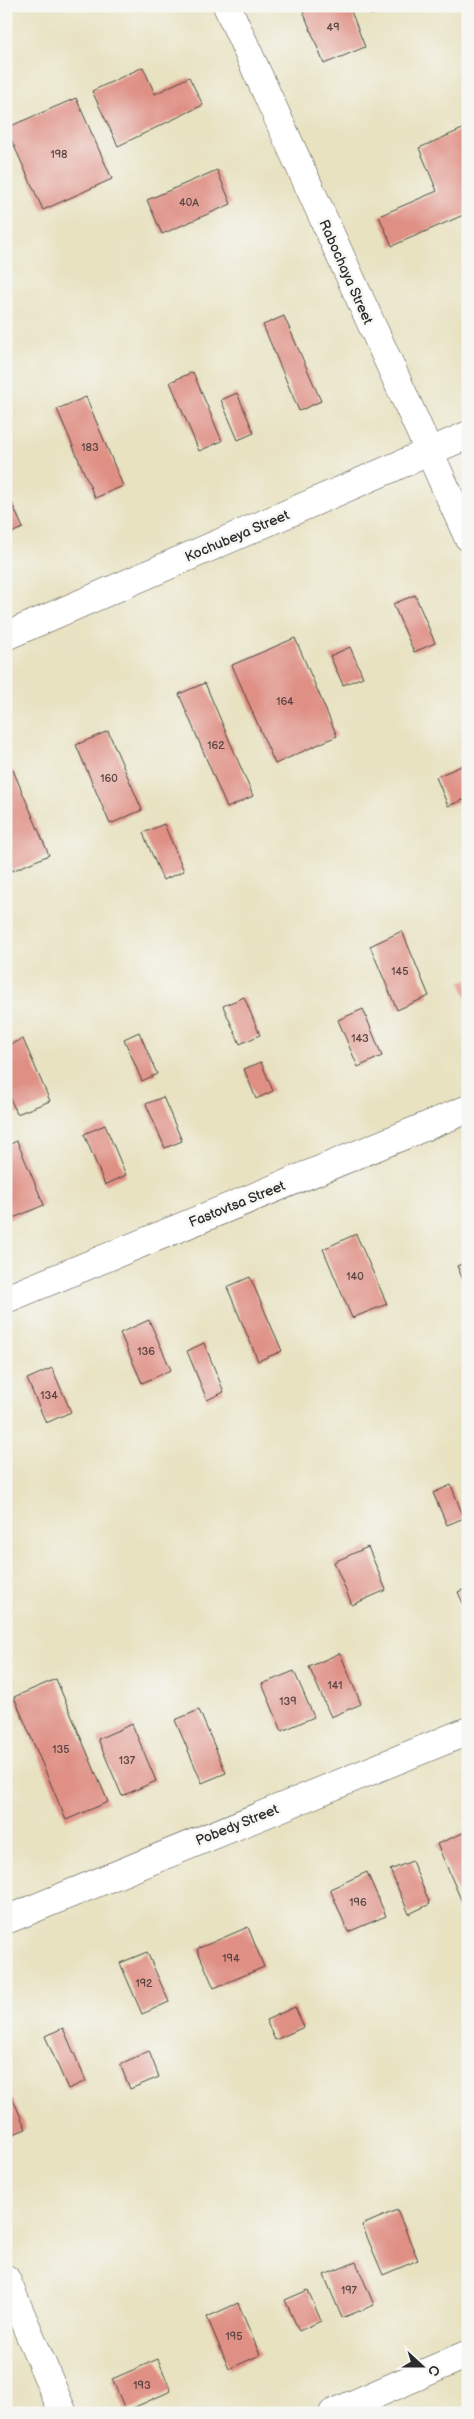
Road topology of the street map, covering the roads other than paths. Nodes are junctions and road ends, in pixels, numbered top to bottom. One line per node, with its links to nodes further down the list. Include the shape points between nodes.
1 (226, 6): 3 (street, Rabochaya Street)
2 (468, 435): 3 (street, Kochubeya Street)
3 (428, 453): 4 (street, Rabochaya Street); 5 (street, Kochubeya Street)
4 (468, 537)
5 (6, 636)
6 (468, 1109): 7 (street, Fastovtsa Street)
7 (6, 1299)
8 (468, 1731): 9 (street, Pobedy Street)
9 (6, 1920)
10 (6, 2279): 12 (street)
11 (468, 2354): 13 (street)
12 (63, 2413)
13 (333, 2413)

